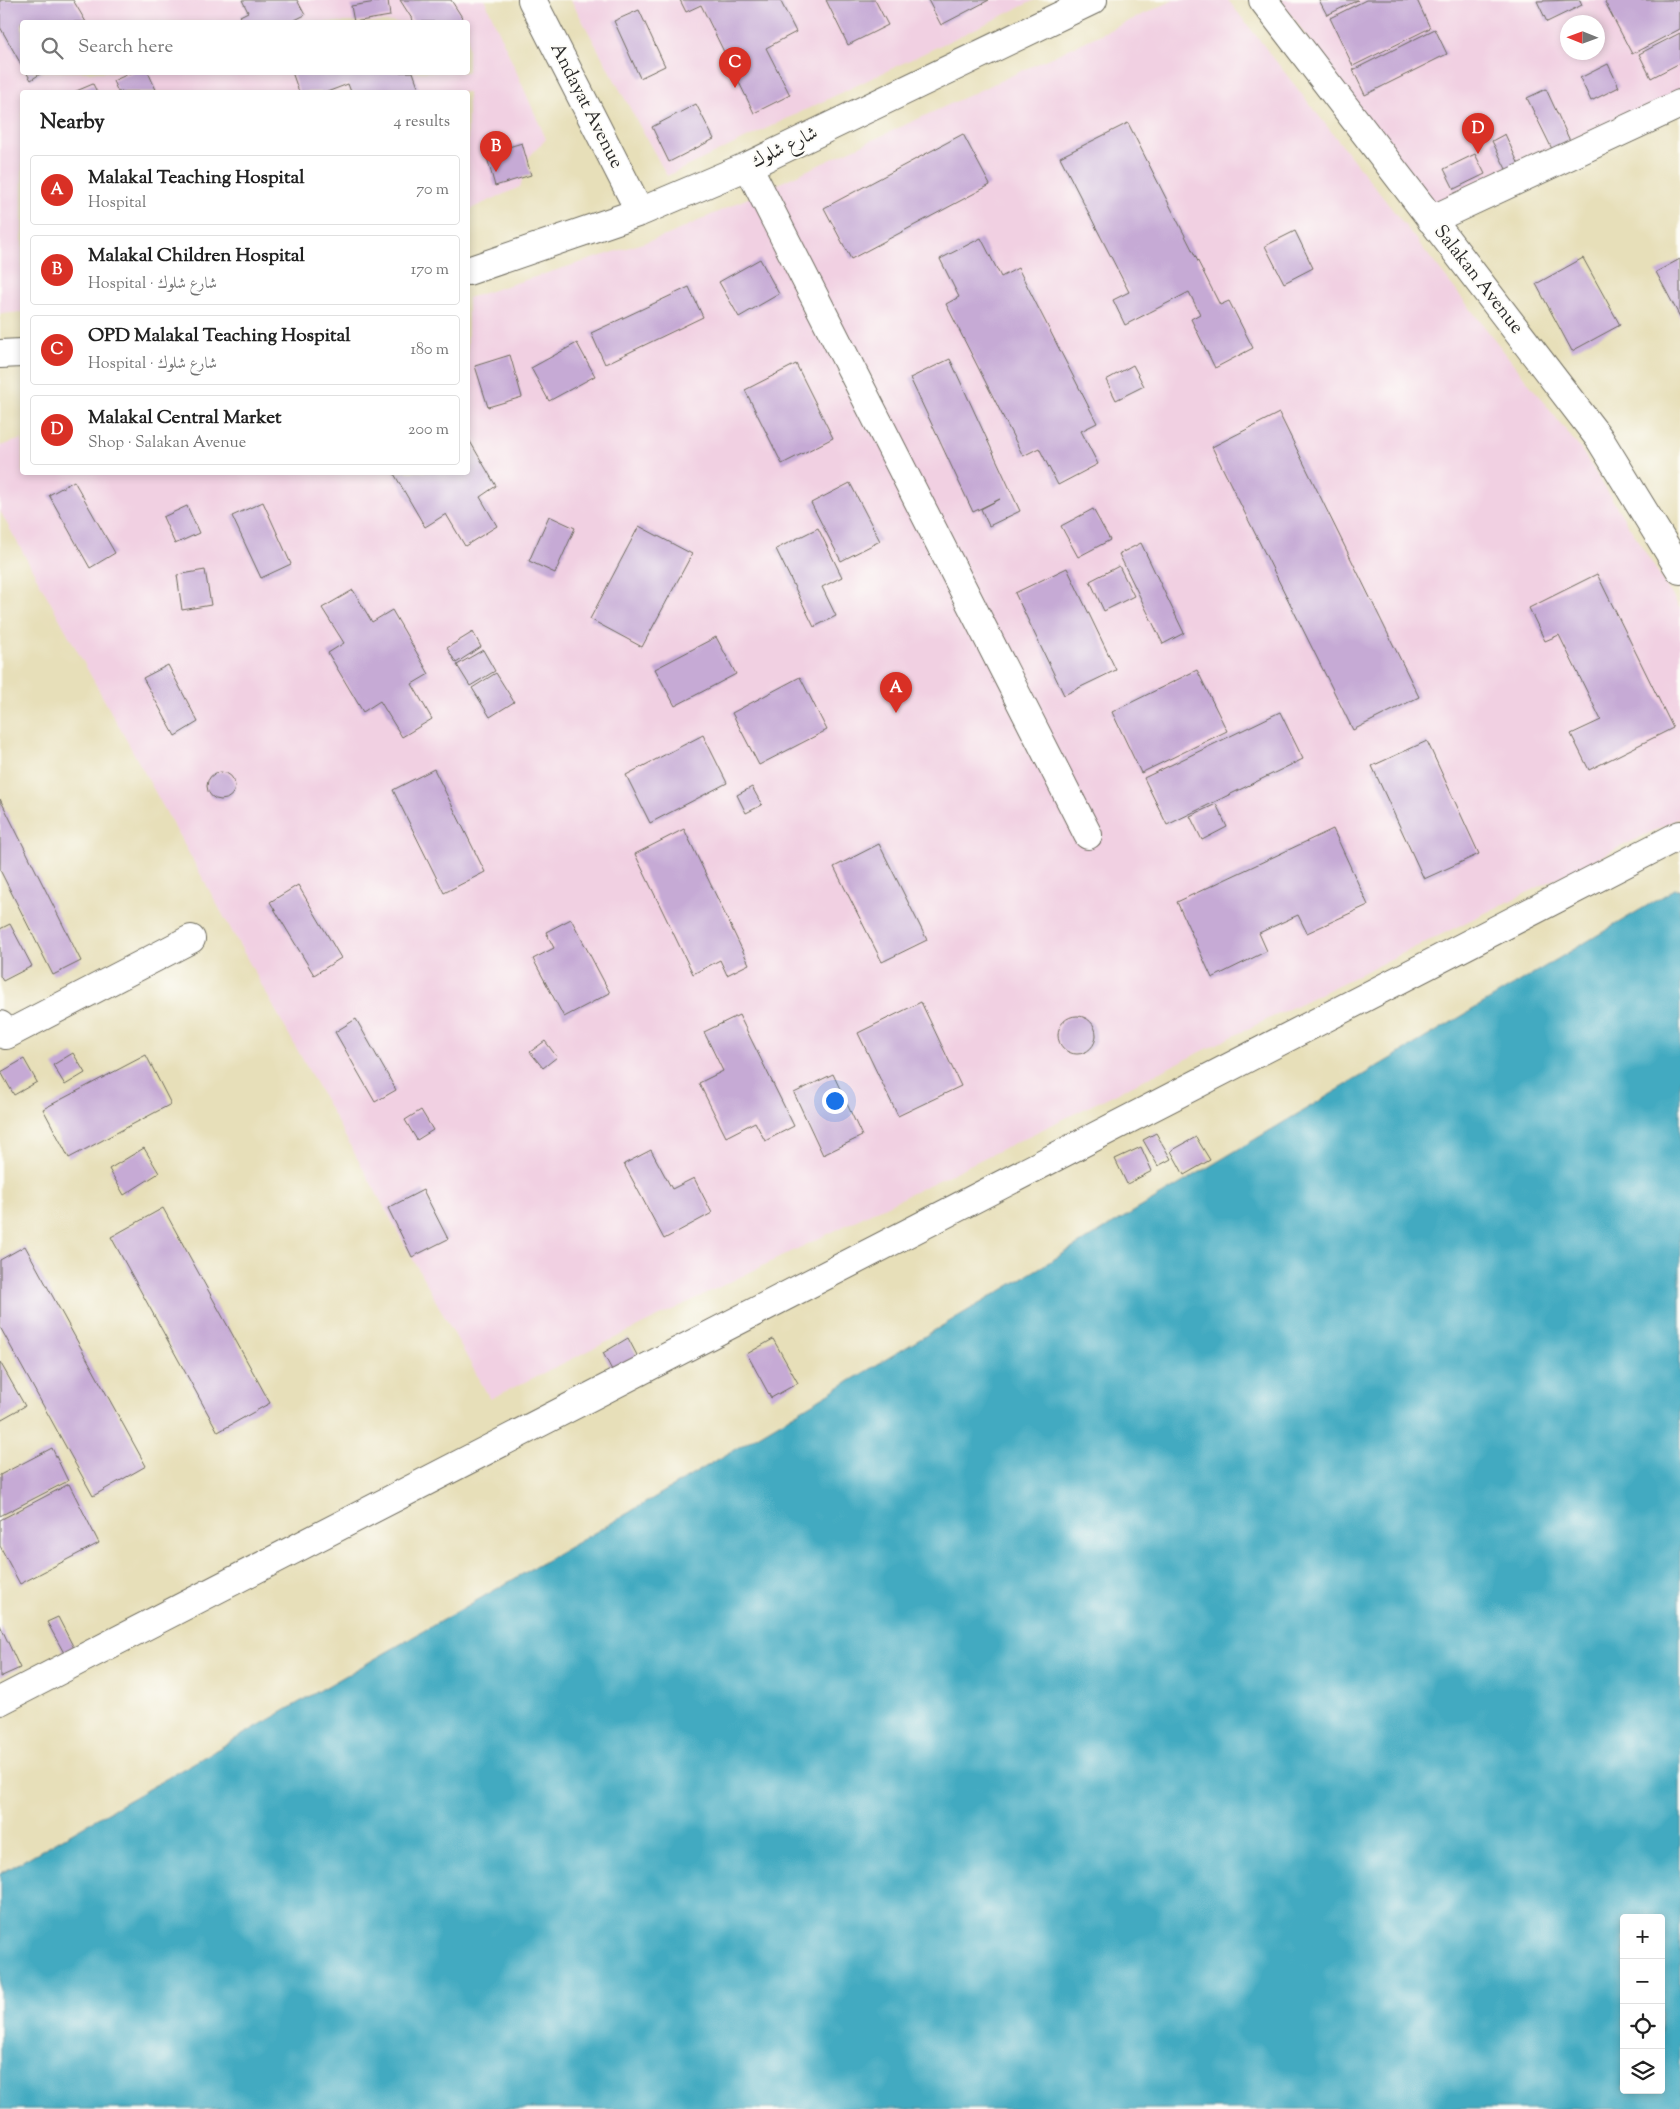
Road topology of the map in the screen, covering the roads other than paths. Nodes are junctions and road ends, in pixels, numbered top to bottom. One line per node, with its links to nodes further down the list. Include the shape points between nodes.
1 (532, 0): 6 (street, Andayat Avenue)
2 (1093, 0): 5 (street, شارع شلوك)
3 (1263, 0): 7 (street, Salakan Avenue)
4 (1680, 104): 7 (street)
5 (748, 166): 6 (street, شارع شلوك); 12 (street)
6 (640, 212): 8 (street, شارع شلوك)
7 (1431, 220): 11 (street, Salakan Avenue, via 1599,438)
8 (470, 270)
9 (20, 353): 10 (street)
10 (0, 354)
11 (1680, 570)
12 (1088, 835)
13 (1680, 835): 16 (street)
14 (191, 939): 15 (street)
15 (2, 1032)
16 (0, 1701)

